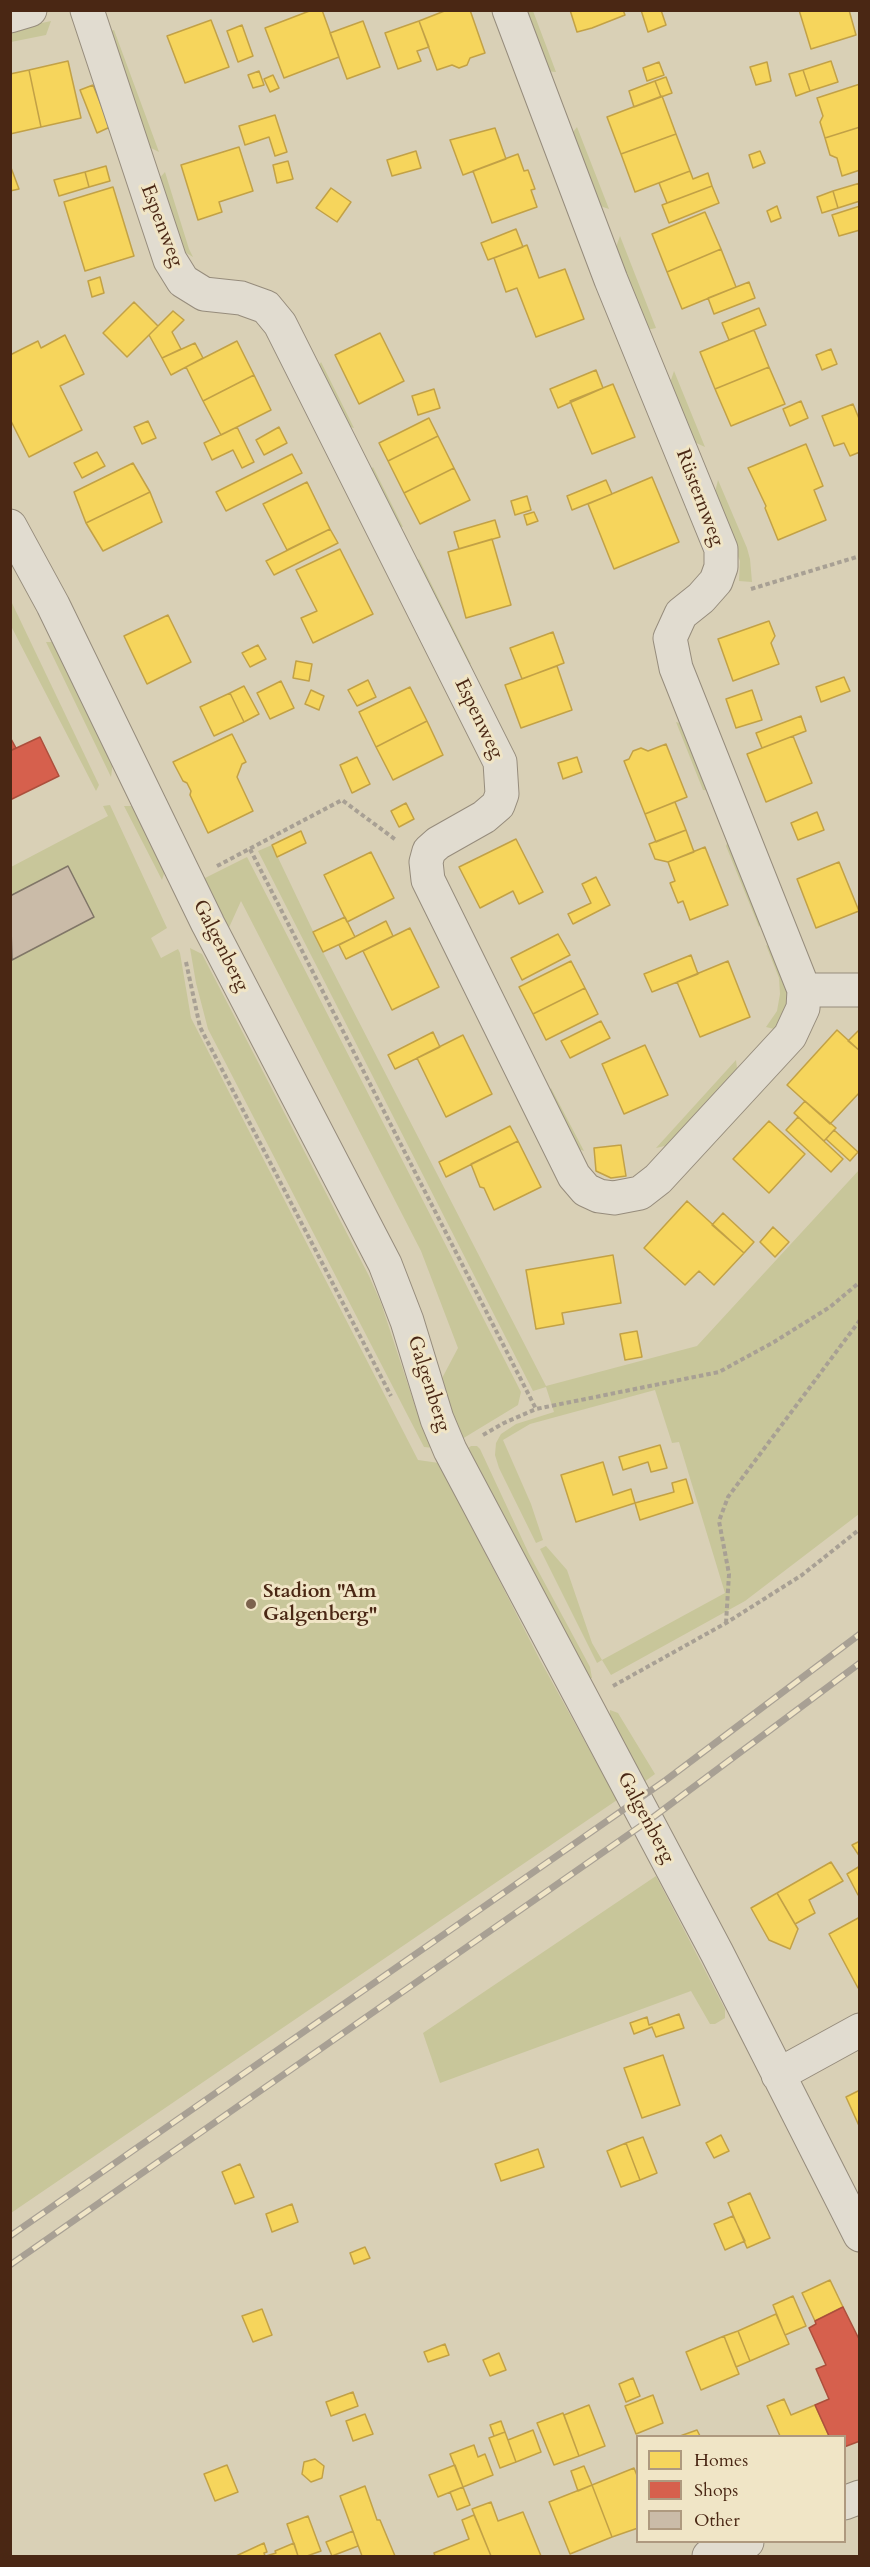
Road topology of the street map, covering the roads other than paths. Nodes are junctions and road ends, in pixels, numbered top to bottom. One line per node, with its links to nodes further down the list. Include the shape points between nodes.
1 (30, 10): 4 (street)
2 (87, 10): 6 (street, Espenweg, via 170,260 183,281 204,294 241,298 266,307 279,324 500,762 502,794 498,805 429,851 428,880 574,1176 586,1190 599,1196 627,1197 640,1193 658,1179 790,1036 803,1008)
3 (509, 10): 6 (street, Rüsternweg, via 611,280 721,549 716,581 681,614 670,638 676,668)
4 (10, 16)
5 (10, 526): 9 (street, Galgenberg, via 53,605 187,882 385,1264 450,1450 695,1910)
6 (804, 990): 7 (street)
7 (860, 990)
8 (860, 2030): 9 (street)
9 (778, 2075): 10 (street, Galgenberg)
10 (860, 2235)
11 (742, 2543): 12 (street)
12 (709, 2556)

